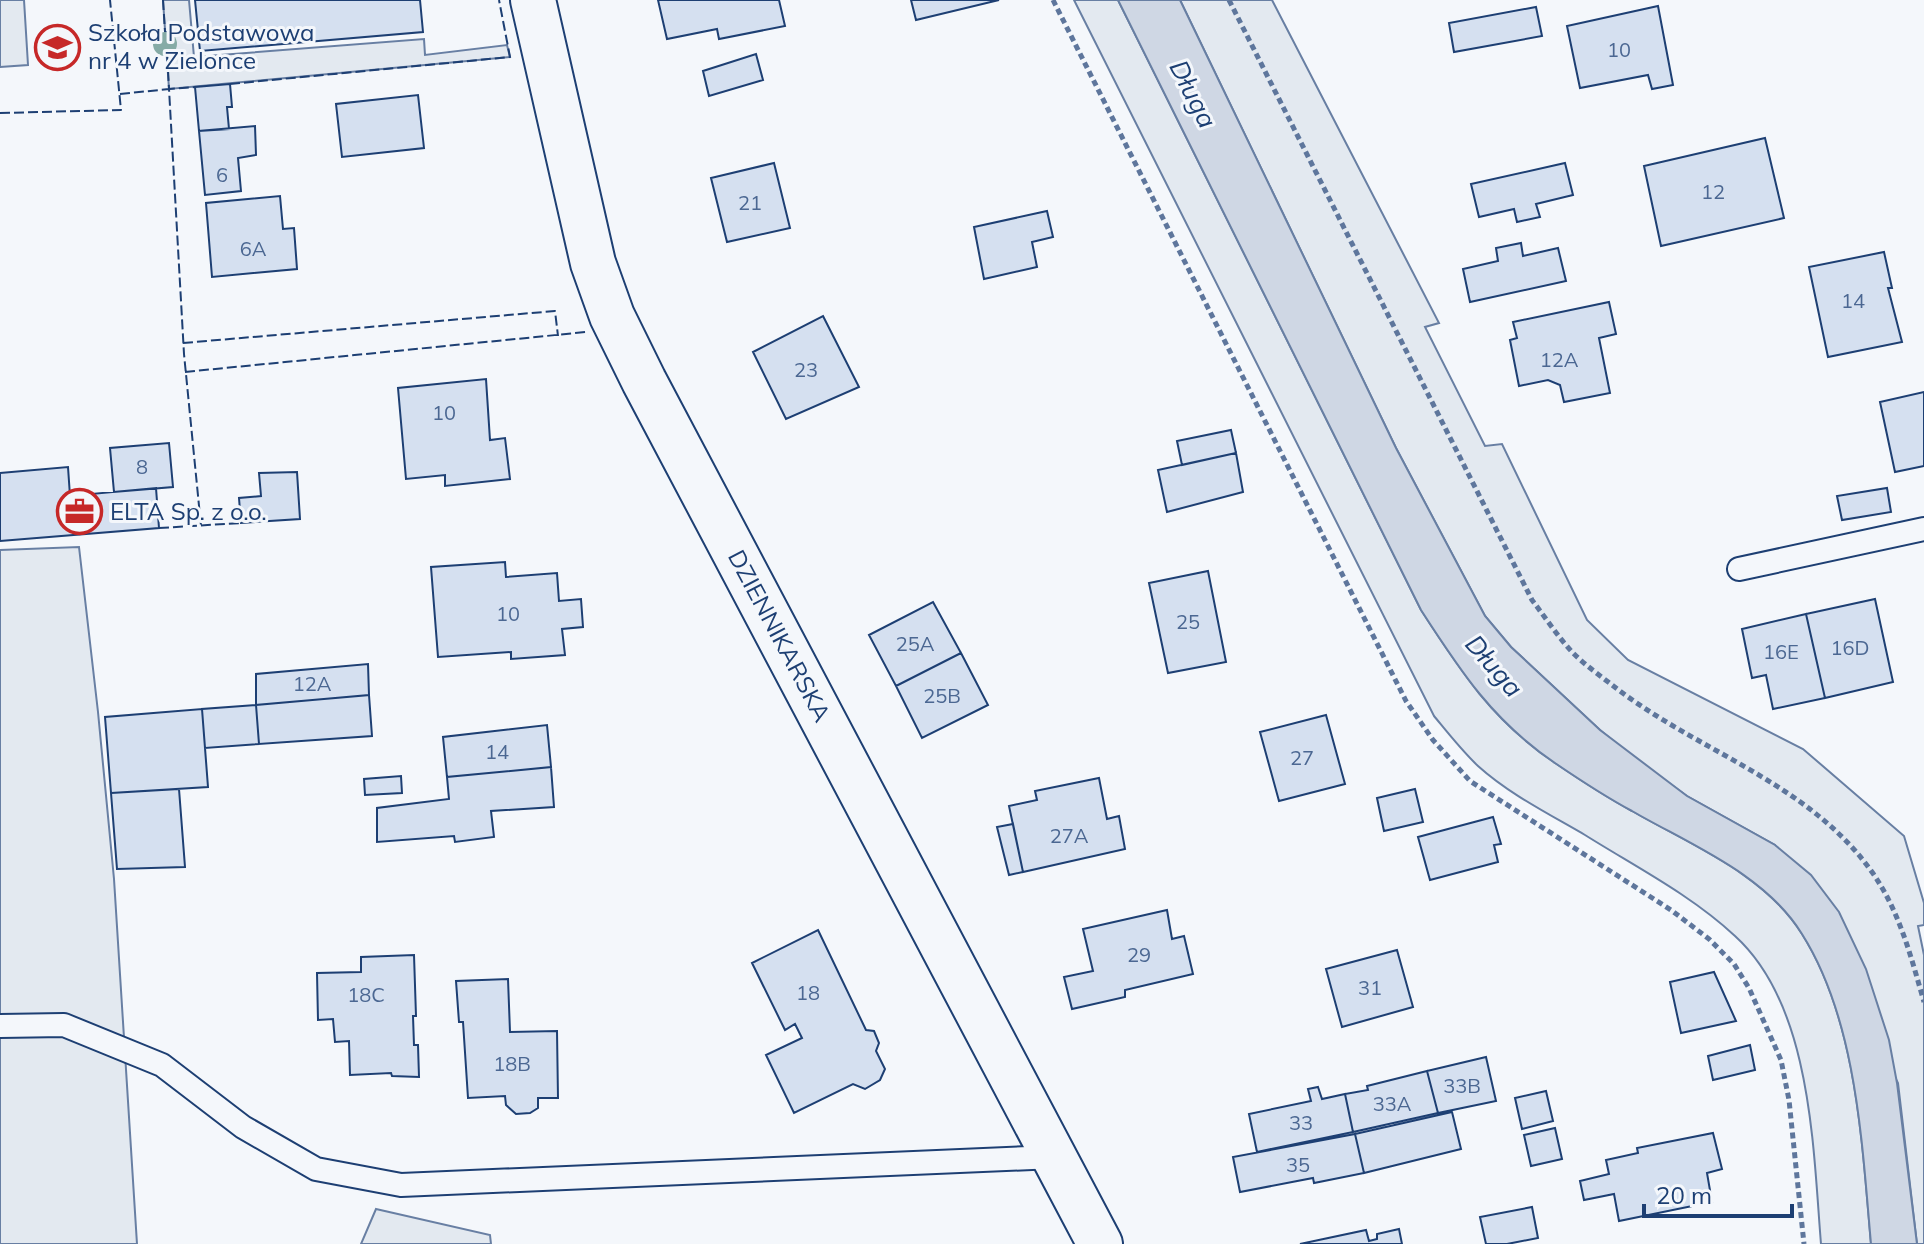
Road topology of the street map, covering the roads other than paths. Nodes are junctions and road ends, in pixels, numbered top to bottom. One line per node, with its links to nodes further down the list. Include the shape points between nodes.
1 (533, 0): 5 (street, DZIENNIKARSKA, via 593,263 612,316)
2 (1924, 529): 3 (lane)
3 (1739, 569)
4 (0, 1026): 5 (lane, via 64,1025 162,1065 243,1127 316,1169 401,1185)
5 (1054, 1157): 6 (street, DZIENNIKARSKA)
6 (1100, 1244)

